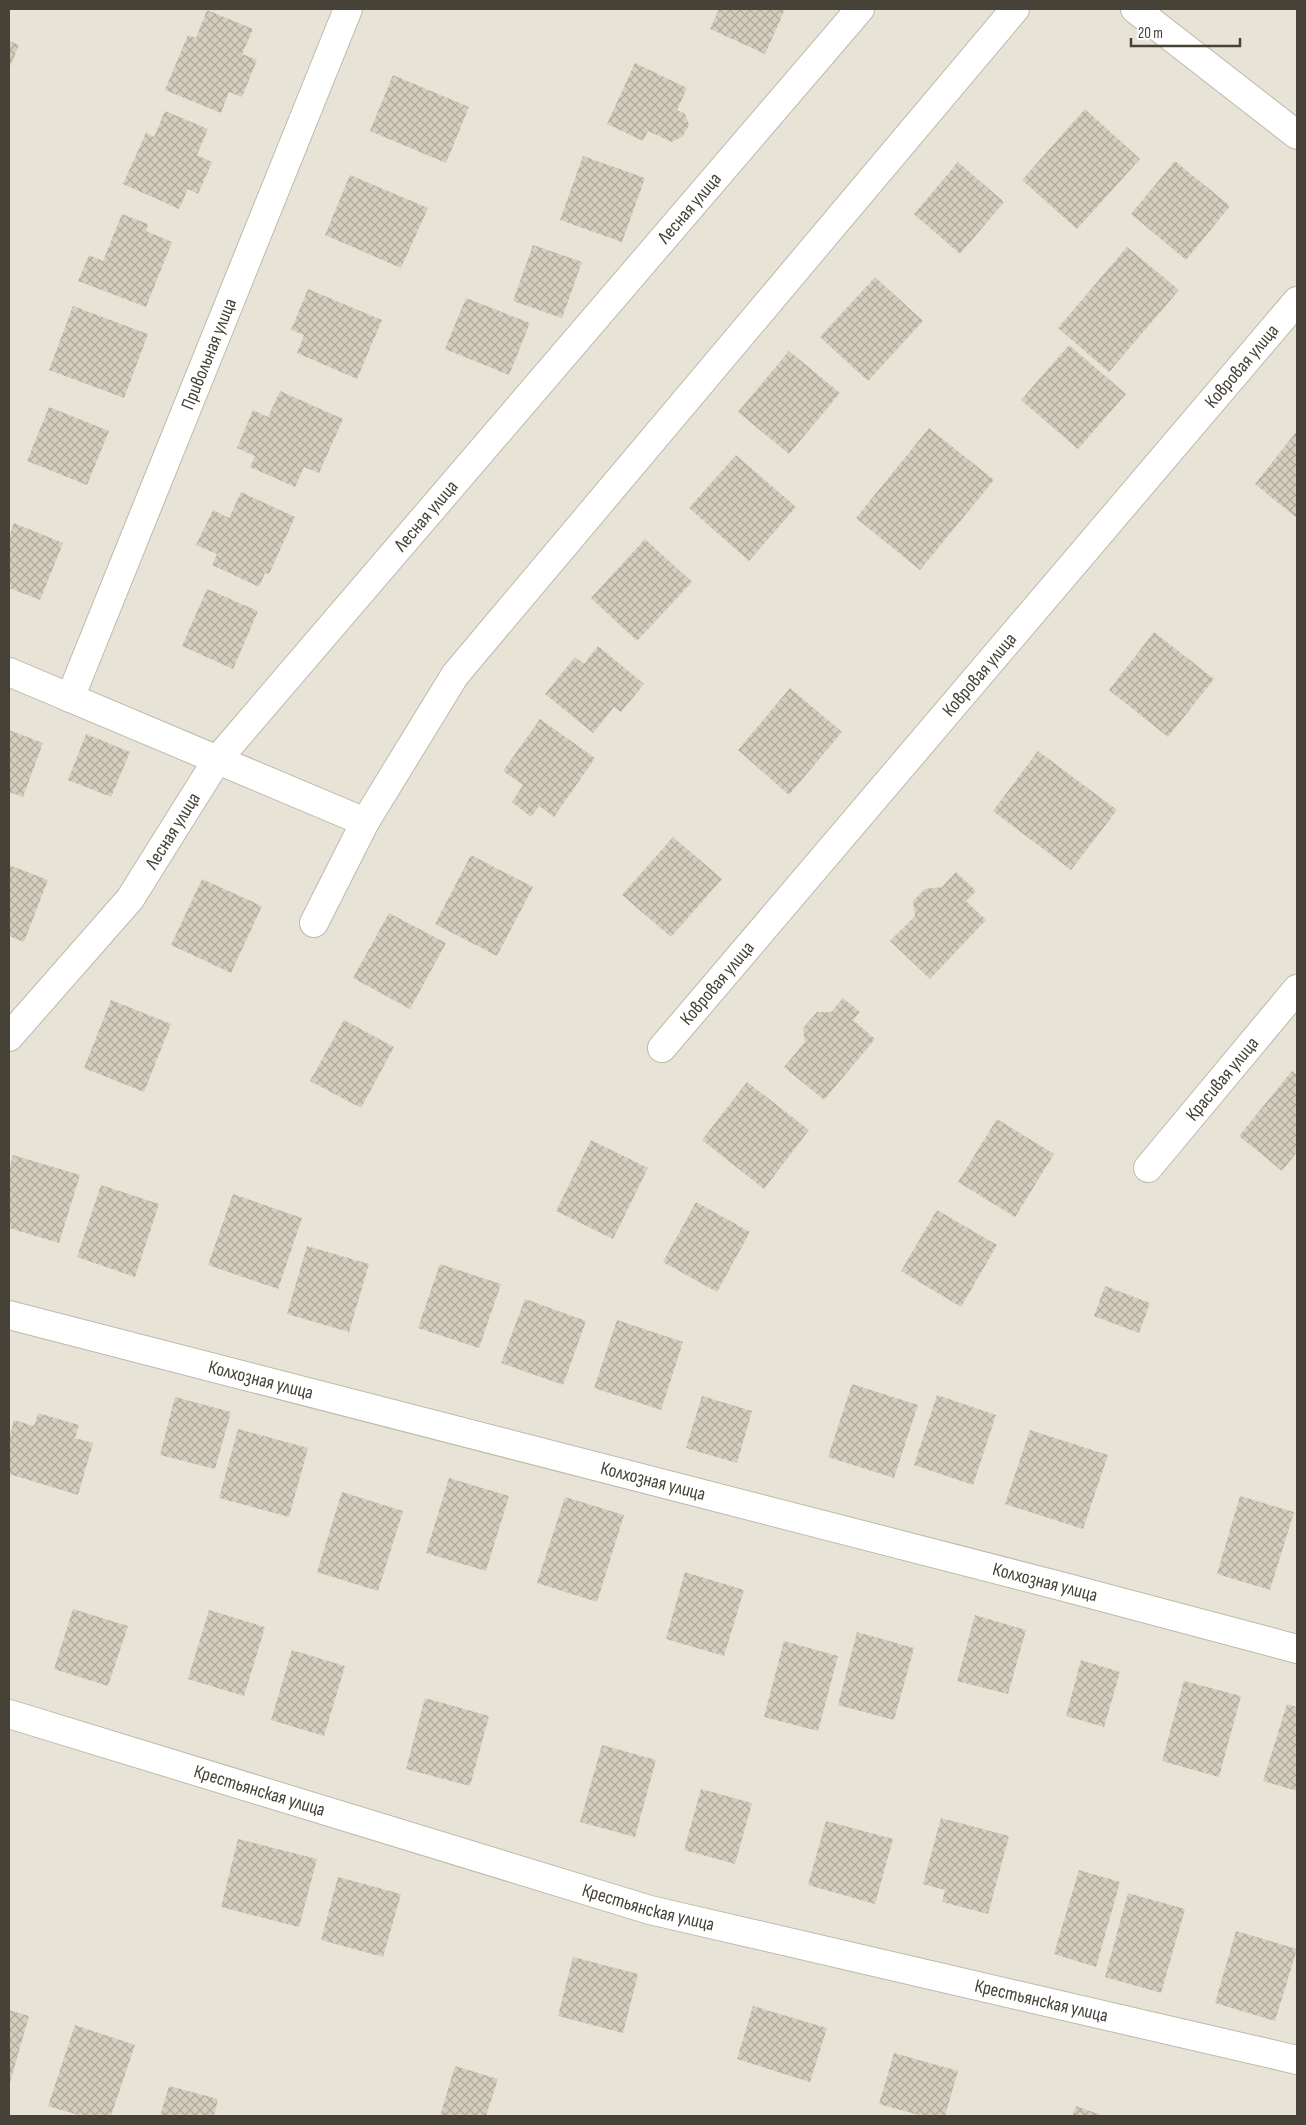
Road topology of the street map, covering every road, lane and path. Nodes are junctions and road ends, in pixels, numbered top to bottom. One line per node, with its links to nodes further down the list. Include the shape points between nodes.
1 (348, 9): 8 (street, Привольная улица)
2 (860, 9): 9 (street, Лесная улица)
3 (1016, 9): 10 (street, via 455,676)
4 (1135, 9): 5 (street)
5 (1297, 136)
6 (1297, 301): 14 (street, Ковровая улица)
7 (9, 672): 8 (street)
8 (70, 698): 9 (street)
9 (217, 760): 10 (street); 13 (street, Лесная улица, via 130,899)
10 (365, 822): 11 (street)
11 (314, 923)
12 (1297, 989): 15 (street, Красивая улица)
13 (9, 1037)
14 (662, 1048)
15 (1148, 1168)
16 (9, 1315): 17 (street, Колхозная улица)
17 (1297, 1649)
18 (9, 1714): 19 (street, Крестьянская улица, via 650,1910)
19 (1297, 2060)

